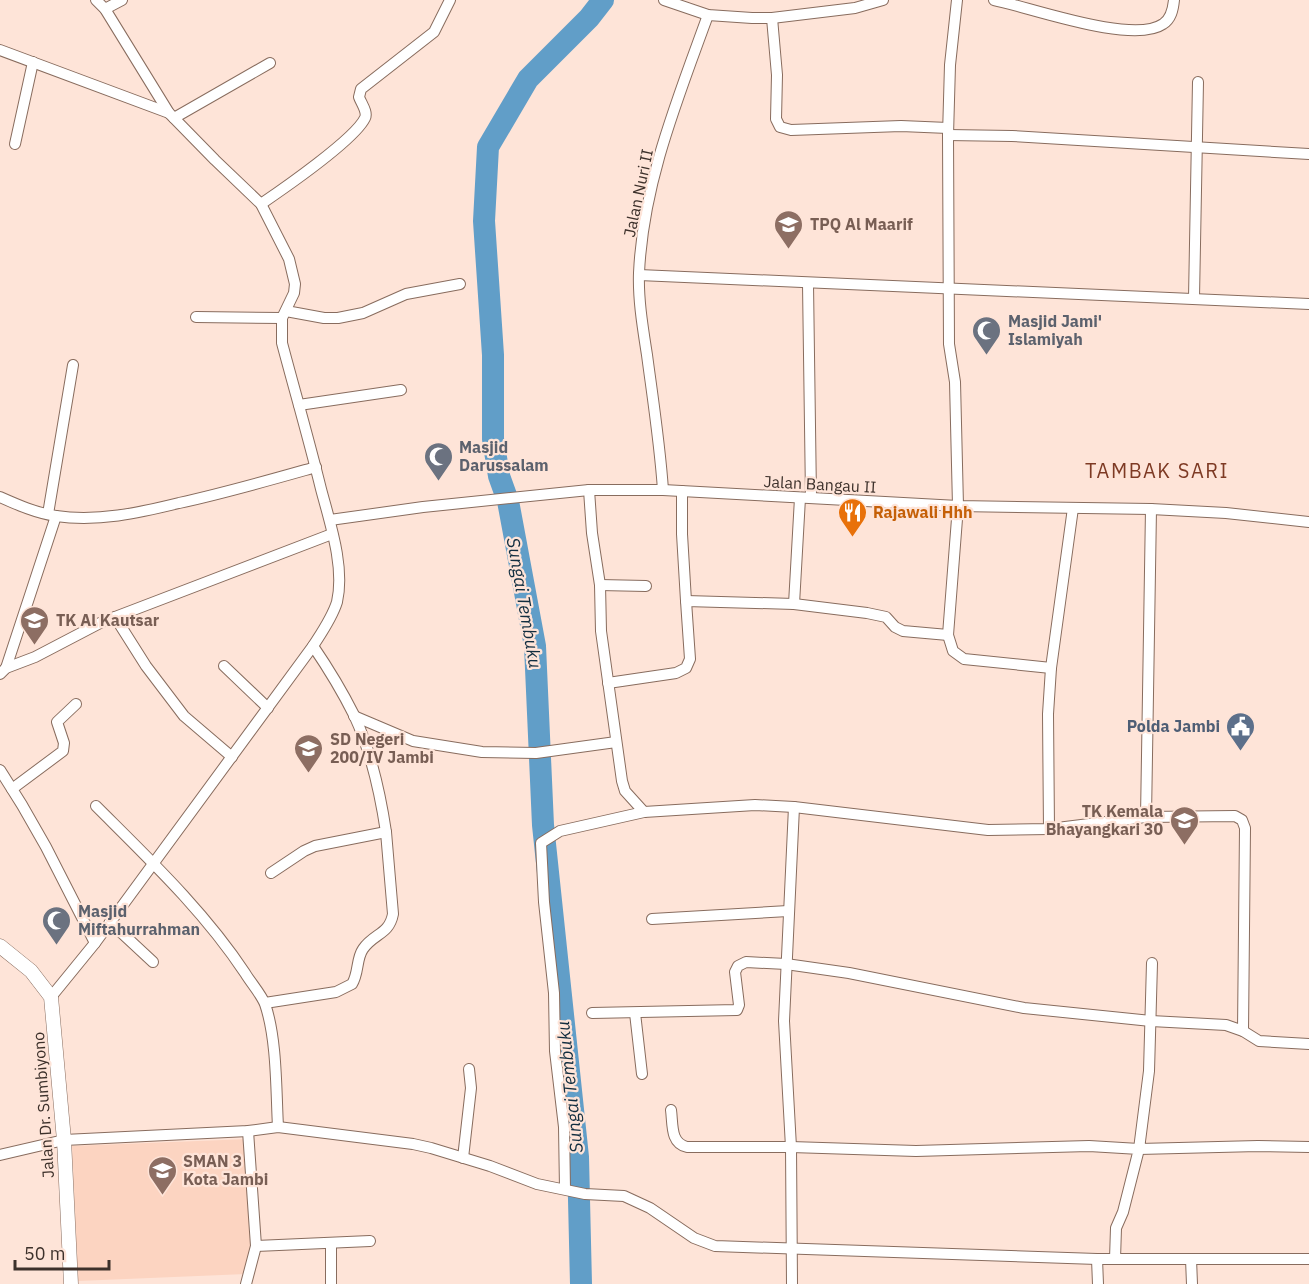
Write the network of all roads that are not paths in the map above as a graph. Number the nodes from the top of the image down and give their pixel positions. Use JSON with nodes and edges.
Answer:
{"nodes":[{"id":1,"x":96,"y":0,"type":"edge"},
{"id":2,"x":122,"y":0,"type":"edge"},
{"id":3,"x":450,"y":0,"type":"edge"},
{"id":4,"x":664,"y":0,"type":"edge"},
{"id":5,"x":883,"y":0,"type":"edge"},
{"id":6,"x":957,"y":0,"type":"edge"},
{"id":7,"x":994,"y":0,"type":"edge"},
{"id":8,"x":1174,"y":0,"type":"edge"},
{"id":9,"x":105,"y":9,"type":"junction"},
{"id":10,"x":708,"y":15,"type":"junction"},
{"id":11,"x":772,"y":18,"type":"junction"},
{"id":12,"x":0,"y":50,"type":"edge"},
{"id":13,"x":33,"y":62,"type":"junction"},
{"id":14,"x":270,"y":63,"type":"dead end"},
{"id":15,"x":1198,"y":82,"type":"dead end"},
{"id":16,"x":172,"y":115,"type":"junction"},
{"id":17,"x":948,"y":131,"type":"junction"},
{"id":18,"x":15,"y":144,"type":"dead end"},
{"id":19,"x":1198,"y":149,"type":"junction"},
{"id":20,"x":1309,"y":154,"type":"edge"},
{"id":21,"x":261,"y":204,"type":"junction"},
{"id":22,"x":639,"y":275,"type":"junction"},
{"id":23,"x":460,"y":284,"type":"dead end"},
{"id":24,"x":808,"y":284,"type":"junction"},
{"id":25,"x":949,"y":288,"type":"junction"},
{"id":26,"x":1194,"y":298,"type":"junction"},
{"id":27,"x":1309,"y":304,"type":"edge"},
{"id":28,"x":284,"y":314,"type":"junction"},
{"id":29,"x":196,"y":317,"type":"dead end"},
{"id":30,"x":73,"y":365,"type":"dead end"},
{"id":31,"x":401,"y":390,"type":"dead end"},
{"id":32,"x":299,"y":405,"type":"junction"},
{"id":33,"x":316,"y":467,"type":"junction"},
{"id":34,"x":589,"y":490,"type":"junction"},
{"id":35,"x":663,"y":490,"type":"junction"},
{"id":36,"x":682,"y":491,"type":"junction"},
{"id":37,"x":0,"y":497,"type":"edge"},
{"id":38,"x":806,"y":498,"type":"junction"},
{"id":39,"x":958,"y":506,"type":"junction"},
{"id":40,"x":1072,"y":508,"type":"junction"},
{"id":41,"x":1151,"y":509,"type":"junction"},
{"id":42,"x":52,"y":515,"type":"junction"},
{"id":43,"x":330,"y":520,"type":"junction"},
{"id":44,"x":1309,"y":522,"type":"edge"},
{"id":45,"x":332,"y":534,"type":"junction"},
{"id":46,"x":600,"y":585,"type":"junction"},
{"id":47,"x":646,"y":586,"type":"dead end"},
{"id":48,"x":686,"y":601,"type":"junction"},
{"id":49,"x":794,"y":604,"type":"junction"},
{"id":50,"x":114,"y":617,"type":"junction"},
{"id":51,"x":948,"y":635,"type":"junction"},
{"id":52,"x":313,"y":646,"type":"junction"},
{"id":53,"x":224,"y":666,"type":"dead end"},
{"id":54,"x":1051,"y":668,"type":"junction"},
{"id":55,"x":3,"y":671,"type":"edge"},
{"id":56,"x":608,"y":683,"type":"junction"},
{"id":57,"x":76,"y":704,"type":"dead end"},
{"id":58,"x":268,"y":708,"type":"junction"},
{"id":59,"x":354,"y":716,"type":"junction"},
{"id":60,"x":616,"y":742,"type":"junction"},
{"id":61,"x":232,"y":757,"type":"junction"},
{"id":62,"x":0,"y":770,"type":"edge"},
{"id":63,"x":12,"y":789,"type":"junction"},
{"id":64,"x":96,"y":806,"type":"dead end"},
{"id":65,"x":794,"y":807,"type":"junction"},
{"id":66,"x":644,"y":812,"type":"junction"},
{"id":67,"x":1146,"y":817,"type":"junction"},
{"id":68,"x":1049,"y":829,"type":"junction"},
{"id":69,"x":386,"y":832,"type":"junction"},
{"id":70,"x":154,"y":863,"type":"junction"},
{"id":71,"x":271,"y":873,"type":"dead end"},
{"id":72,"x":788,"y":911,"type":"junction"},
{"id":73,"x":652,"y":919,"type":"dead end"},
{"id":74,"x":110,"y":922,"type":"junction"},
{"id":75,"x":94,"y":943,"type":"junction"},
{"id":76,"x":0,"y":946,"type":"edge"},
{"id":77,"x":153,"y":962,"type":"dead end"},
{"id":78,"x":1152,"y":963,"type":"dead end"},
{"id":79,"x":786,"y":964,"type":"junction"},
{"id":80,"x":51,"y":997,"type":"junction"},
{"id":81,"x":265,"y":1003,"type":"junction"},
{"id":82,"x":592,"y":1013,"type":"dead end"},
{"id":83,"x":635,"y":1013,"type":"junction"},
{"id":84,"x":1151,"y":1021,"type":"junction"},
{"id":85,"x":1243,"y":1031,"type":"junction"},
{"id":86,"x":1309,"y":1044,"type":"edge"},
{"id":87,"x":469,"y":1069,"type":"dead end"},
{"id":88,"x":642,"y":1074,"type":"dead end"},
{"id":89,"x":671,"y":1110,"type":"dead end"},
{"id":90,"x":278,"y":1127,"type":"junction"},
{"id":91,"x":248,"y":1131,"type":"junction"},
{"id":92,"x":64,"y":1140,"type":"junction"},
{"id":93,"x":791,"y":1147,"type":"junction"},
{"id":94,"x":1309,"y":1148,"type":"edge"},
{"id":95,"x":1139,"y":1149,"type":"junction"},
{"id":96,"x":0,"y":1155,"type":"edge"},
{"id":97,"x":463,"y":1158,"type":"junction"},
{"id":98,"x":567,"y":1189,"type":"junction"},
{"id":99,"x":370,"y":1241,"type":"dead end"},
{"id":100,"x":331,"y":1243,"type":"junction"},
{"id":101,"x":256,"y":1246,"type":"junction"},
{"id":102,"x":791,"y":1247,"type":"junction"},
{"id":103,"x":1097,"y":1259,"type":"junction"},
{"id":104,"x":1114,"y":1259,"type":"junction"},
{"id":105,"x":1191,"y":1259,"type":"junction"},
{"id":106,"x":1309,"y":1259,"type":"edge"},
{"id":107,"x":71,"y":1284,"type":"edge"},
{"id":108,"x":246,"y":1284,"type":"edge"},
{"id":109,"x":331,"y":1284,"type":"edge"},
{"id":110,"x":792,"y":1284,"type":"edge"},
{"id":111,"x":1098,"y":1284,"type":"edge"},
{"id":112,"x":1192,"y":1284,"type":"edge"}],
"edges":[{"from":1,"to":9,"type":"street"},
{"from":2,"to":9,"type":"street"},
{"from":3,"to":21,"type":"street"},
{"from":4,"to":10,"type":"street"},
{"from":5,"to":11,"type":"street"},
{"from":6,"to":17,"type":"street"},
{"from":7,"to":8,"type":"street"},
{"from":9,"to":16,"type":"street"},
{"from":10,"to":11,"type":"street"},
{"from":10,"to":22,"type":"street","name":"Jalan Nuri II"},
{"from":11,"to":17,"type":"street"},
{"from":12,"to":13,"type":"street"},
{"from":13,"to":16,"type":"street"},
{"from":13,"to":18,"type":"street"},
{"from":14,"to":16,"type":"street"},
{"from":15,"to":19,"type":"street"},
{"from":16,"to":21,"type":"street"},
{"from":17,"to":19,"type":"street"},
{"from":17,"to":25,"type":"street"},
{"from":19,"to":20,"type":"street"},
{"from":19,"to":26,"type":"street"},
{"from":21,"to":28,"type":"street"},
{"from":22,"to":24,"type":"street"},
{"from":22,"to":35,"type":"street","name":"Jalan Nuri II"},
{"from":23,"to":28,"type":"street"},
{"from":24,"to":25,"type":"street"},
{"from":24,"to":38,"type":"street"},
{"from":25,"to":26,"type":"street"},
{"from":25,"to":39,"type":"street"},
{"from":26,"to":27,"type":"street"},
{"from":28,"to":29,"type":"street"},
{"from":28,"to":32,"type":"street"},
{"from":30,"to":42,"type":"street"},
{"from":31,"to":32,"type":"street"},
{"from":32,"to":33,"type":"street"},
{"from":33,"to":42,"type":"street"},
{"from":33,"to":43,"type":"street"},
{"from":34,"to":35,"type":"street","name":"Jalan Bangau II"},
{"from":34,"to":43,"type":"street","name":"Jalan Bangau II"},
{"from":34,"to":46,"type":"street"},
{"from":35,"to":36,"type":"street","name":"Jalan Bangau II"},
{"from":36,"to":38,"type":"street","name":"Jalan Bangau II"},
{"from":36,"to":48,"type":"street"},
{"from":37,"to":42,"type":"street"},
{"from":38,"to":39,"type":"street","name":"Jalan Bangau II"},
{"from":38,"to":49,"type":"street"},
{"from":39,"to":40,"type":"street","name":"Jalan Bangau II"},
{"from":39,"to":51,"type":"street"},
{"from":40,"to":41,"type":"street","name":"Jalan Bangau II"},
{"from":40,"to":54,"type":"street"},
{"from":41,"to":44,"type":"street","name":"Jalan Bangau II"},
{"from":41,"to":67,"type":"street"},
{"from":42,"to":55,"type":"street"},
{"from":43,"to":45,"type":"street"},
{"from":45,"to":50,"type":"street"},
{"from":45,"to":52,"type":"street"},
{"from":46,"to":47,"type":"street"},
{"from":46,"to":56,"type":"street"},
{"from":48,"to":49,"type":"street"},
{"from":48,"to":56,"type":"street"},
{"from":49,"to":51,"type":"street"},
{"from":50,"to":55,"type":"street"},
{"from":50,"to":61,"type":"street"},
{"from":51,"to":54,"type":"street"},
{"from":52,"to":58,"type":"street"},
{"from":52,"to":59,"type":"street"},
{"from":53,"to":58,"type":"street"},
{"from":54,"to":68,"type":"street"},
{"from":56,"to":60,"type":"street"},
{"from":57,"to":63,"type":"street"},
{"from":58,"to":61,"type":"street"},
{"from":59,"to":60,"type":"street"},
{"from":59,"to":69,"type":"street"},
{"from":60,"to":66,"type":"street"},
{"from":61,"to":70,"type":"street"},
{"from":62,"to":63,"type":"street"},
{"from":63,"to":75,"type":"street"},
{"from":64,"to":70,"type":"street"},
{"from":65,"to":66,"type":"street"},
{"from":65,"to":68,"type":"street"},
{"from":65,"to":72,"type":"street"},
{"from":66,"to":98,"type":"street"},
{"from":67,"to":68,"type":"street"},
{"from":67,"to":85,"type":"street"},
{"from":69,"to":71,"type":"street"},
{"from":69,"to":81,"type":"street"},
{"from":70,"to":74,"type":"street"},
{"from":70,"to":81,"type":"street"},
{"from":72,"to":73,"type":"street"},
{"from":72,"to":79,"type":"street"},
{"from":74,"to":75,"type":"street"},
{"from":74,"to":77,"type":"street"},
{"from":75,"to":80,"type":"street"},
{"from":76,"to":80,"type":"street"},
{"from":78,"to":84,"type":"street"},
{"from":79,"to":83,"type":"street"},
{"from":79,"to":84,"type":"street"},
{"from":79,"to":93,"type":"street"},
{"from":80,"to":92,"type":"street","name":"Jalan Dr. Sumbiyono"},
{"from":81,"to":90,"type":"street"},
{"from":82,"to":83,"type":"street"},
{"from":83,"to":88,"type":"street"},
{"from":84,"to":85,"type":"street"},
{"from":84,"to":95,"type":"street"},
{"from":85,"to":86,"type":"street"},
{"from":87,"to":97,"type":"street"},
{"from":89,"to":93,"type":"street"},
{"from":90,"to":91,"type":"street"},
{"from":90,"to":97,"type":"street"},
{"from":91,"to":92,"type":"street"},
{"from":91,"to":101,"type":"street"},
{"from":92,"to":96,"type":"street"},
{"from":92,"to":107,"type":"street","name":"Jalan Dr. Sumbiyono"},
{"from":93,"to":95,"type":"street"},
{"from":93,"to":102,"type":"street"},
{"from":94,"to":95,"type":"street"},
{"from":95,"to":104,"type":"street"},
{"from":97,"to":98,"type":"street"},
{"from":98,"to":102,"type":"street"},
{"from":99,"to":100,"type":"street"},
{"from":100,"to":101,"type":"street"},
{"from":100,"to":109,"type":"street"},
{"from":101,"to":108,"type":"street"},
{"from":102,"to":103,"type":"street"},
{"from":102,"to":110,"type":"street"},
{"from":103,"to":104,"type":"street"},
{"from":103,"to":111,"type":"street"},
{"from":104,"to":105,"type":"street"},
{"from":105,"to":106,"type":"street"},
{"from":105,"to":112,"type":"street"}]}
